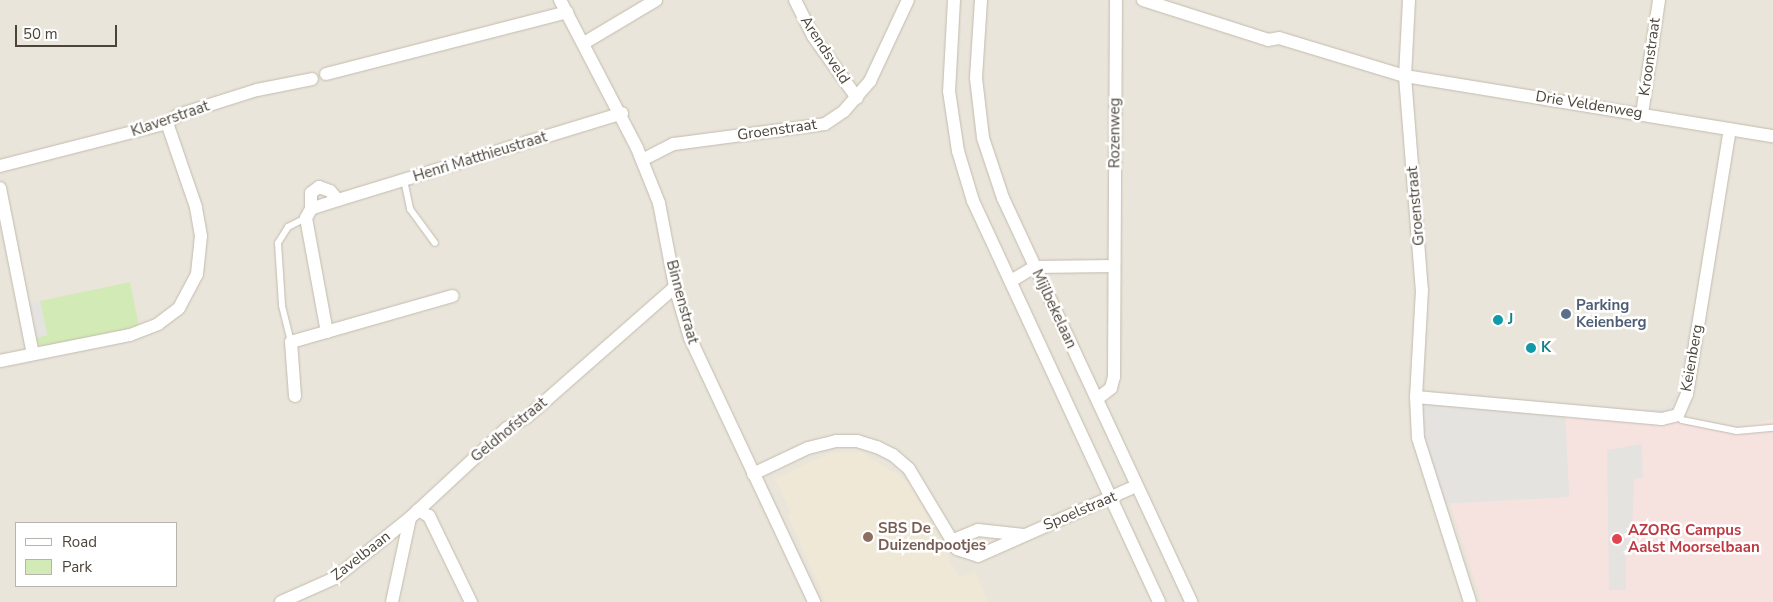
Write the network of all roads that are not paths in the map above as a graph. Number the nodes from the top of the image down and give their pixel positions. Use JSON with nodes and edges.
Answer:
{"nodes":[{"id":1,"x":560,"y":0,"type":"edge"},
{"id":2,"x":656,"y":0,"type":"edge"},
{"id":3,"x":795,"y":0,"type":"edge"},
{"id":4,"x":908,"y":0,"type":"edge"},
{"id":5,"x":954,"y":0,"type":"edge"},
{"id":6,"x":981,"y":0,"type":"edge"},
{"id":7,"x":1116,"y":0,"type":"edge"},
{"id":8,"x":1143,"y":0,"type":"edge"},
{"id":9,"x":1409,"y":0,"type":"edge"},
{"id":10,"x":1659,"y":0,"type":"edge"},
{"id":11,"x":567,"y":12,"type":"junction"},
{"id":12,"x":584,"y":43,"type":"junction"},
{"id":13,"x":326,"y":74,"type":"dead end"},
{"id":14,"x":1405,"y":76,"type":"junction"},
{"id":15,"x":312,"y":79,"type":"dead end"},
{"id":16,"x":857,"y":98,"type":"junction"},
{"id":17,"x":622,"y":113,"type":"junction"},
{"id":18,"x":1642,"y":114,"type":"junction"},
{"id":19,"x":167,"y":122,"type":"junction"},
{"id":20,"x":1730,"y":129,"type":"junction"},
{"id":21,"x":1773,"y":136,"type":"edge"},
{"id":22,"x":642,"y":160,"type":"junction"},
{"id":23,"x":0,"y":166,"type":"edge"},
{"id":24,"x":404,"y":180,"type":"junction"},
{"id":25,"x":0,"y":188,"type":"edge"},
{"id":26,"x":338,"y":200,"type":"junction"},
{"id":27,"x":309,"y":214,"type":"junction"},
{"id":28,"x":435,"y":243,"type":"dead end"},
{"id":29,"x":1114,"y":266,"type":"junction"},
{"id":30,"x":1034,"y":267,"type":"junction"},
{"id":31,"x":1011,"y":281,"type":"junction"},
{"id":32,"x":675,"y":287,"type":"junction"},
{"id":33,"x":453,"y":296,"type":"dead end"},
{"id":34,"x":327,"y":332,"type":"junction"},
{"id":35,"x":291,"y":342,"type":"junction"},
{"id":36,"x":33,"y":354,"type":"junction"},
{"id":37,"x":0,"y":361,"type":"edge"},
{"id":38,"x":295,"y":396,"type":"dead end"},
{"id":39,"x":1416,"y":397,"type":"junction"},
{"id":40,"x":1097,"y":399,"type":"junction"},
{"id":41,"x":1678,"y":415,"type":"junction"},
{"id":42,"x":1773,"y":428,"type":"edge"},
{"id":43,"x":753,"y":474,"type":"junction"},
{"id":44,"x":1136,"y":486,"type":"junction"},
{"id":45,"x":1111,"y":499,"type":"junction"},
{"id":46,"x":414,"y":514,"type":"junction"},
{"id":47,"x":1024,"y":535,"type":"junction"},
{"id":48,"x":951,"y":541,"type":"junction"},
{"id":49,"x":281,"y":602,"type":"edge"},
{"id":50,"x":392,"y":602,"type":"edge"},
{"id":51,"x":471,"y":602,"type":"edge"},
{"id":52,"x":814,"y":602,"type":"edge"},
{"id":53,"x":1158,"y":602,"type":"edge"},
{"id":54,"x":1191,"y":602,"type":"edge"},
{"id":55,"x":1470,"y":602,"type":"edge"}],
"edges":[{"from":1,"to":11,"type":"street","name":"Binnenstraat"},
{"from":2,"to":12,"type":"street"},
{"from":3,"to":16,"type":"street","name":"Arendsveld"},
{"from":4,"to":16,"type":"street","name":"Groenstraat"},
{"from":5,"to":31,"type":"street","name":"Mijlbekelaan"},
{"from":6,"to":30,"type":"street","name":"Mijlbekelaan"},
{"from":7,"to":29,"type":"street","name":"Rozenweg"},
{"from":8,"to":14,"type":"street"},
{"from":9,"to":14,"type":"street","name":"Groenstraat"},
{"from":10,"to":18,"type":"street","name":"Kroonstraat"},
{"from":11,"to":12,"type":"street","name":"Binnenstraat"},
{"from":11,"to":13,"type":"street"},
{"from":12,"to":17,"type":"street","name":"Binnenstraat"},
{"from":14,"to":18,"type":"street","name":"Drie Veldenweg"},
{"from":14,"to":39,"type":"street","name":"Groenstraat"},
{"from":15,"to":19,"type":"street","name":"Klaverstraat"},
{"from":16,"to":22,"type":"street","name":"Groenstraat"},
{"from":17,"to":22,"type":"street","name":"Binnenstraat"},
{"from":17,"to":24,"type":"street","name":"Henri Matthieustraat"},
{"from":18,"to":20,"type":"street","name":"Drie Veldenweg"},
{"from":19,"to":23,"type":"street","name":"Klaverstraat"},
{"from":19,"to":36,"type":"street"},
{"from":20,"to":21,"type":"street","name":"Drie Veldenweg"},
{"from":20,"to":41,"type":"street","name":"Keienberg"},
{"from":22,"to":32,"type":"street","name":"Binnenstraat"},
{"from":24,"to":26,"type":"street","name":"Henri Matthieustraat"},
{"from":24,"to":28,"type":"lane"},
{"from":25,"to":36,"type":"street"},
{"from":26,"to":27,"type":"street","name":"Henri Matthieustraat"},
{"from":26,"to":27,"type":"street"},
{"from":27,"to":34,"type":"street"},
{"from":27,"to":35,"type":"lane"},
{"from":29,"to":30,"type":"street"},
{"from":29,"to":40,"type":"street","name":"Rozenweg"},
{"from":30,"to":31,"type":"street"},
{"from":30,"to":40,"type":"street","name":"Mijlbekelaan"},
{"from":31,"to":45,"type":"street","name":"Mijlbekelaan"},
{"from":32,"to":43,"type":"street","name":"Binnenstraat"},
{"from":32,"to":46,"type":"street","name":"Geldhofstraat"},
{"from":33,"to":34,"type":"street"},
{"from":34,"to":35,"type":"street"},
{"from":35,"to":38,"type":"street"},
{"from":36,"to":37,"type":"street"},
{"from":39,"to":41,"type":"street"},
{"from":39,"to":55,"type":"street","name":"Groenstraat"},
{"from":40,"to":44,"type":"street","name":"Mijlbekelaan"},
{"from":41,"to":42,"type":"lane"},
{"from":43,"to":48,"type":"street","name":"Spoelstraat"},
{"from":43,"to":52,"type":"street","name":"Binnenstraat"},
{"from":44,"to":45,"type":"street","name":"Spoelstraat"},
{"from":44,"to":54,"type":"street","name":"Mijlbekelaan"},
{"from":45,"to":47,"type":"street","name":"Spoelstraat"},
{"from":45,"to":53,"type":"street","name":"Mijlbekelaan"},
{"from":46,"to":49,"type":"street","name":"Zavelbaan"},
{"from":46,"to":50,"type":"street"},
{"from":46,"to":51,"type":"street"},
{"from":47,"to":48,"type":"street","name":"Spoelstraat"},
{"from":47,"to":48,"type":"street","name":"Spoelstraat"}]}
